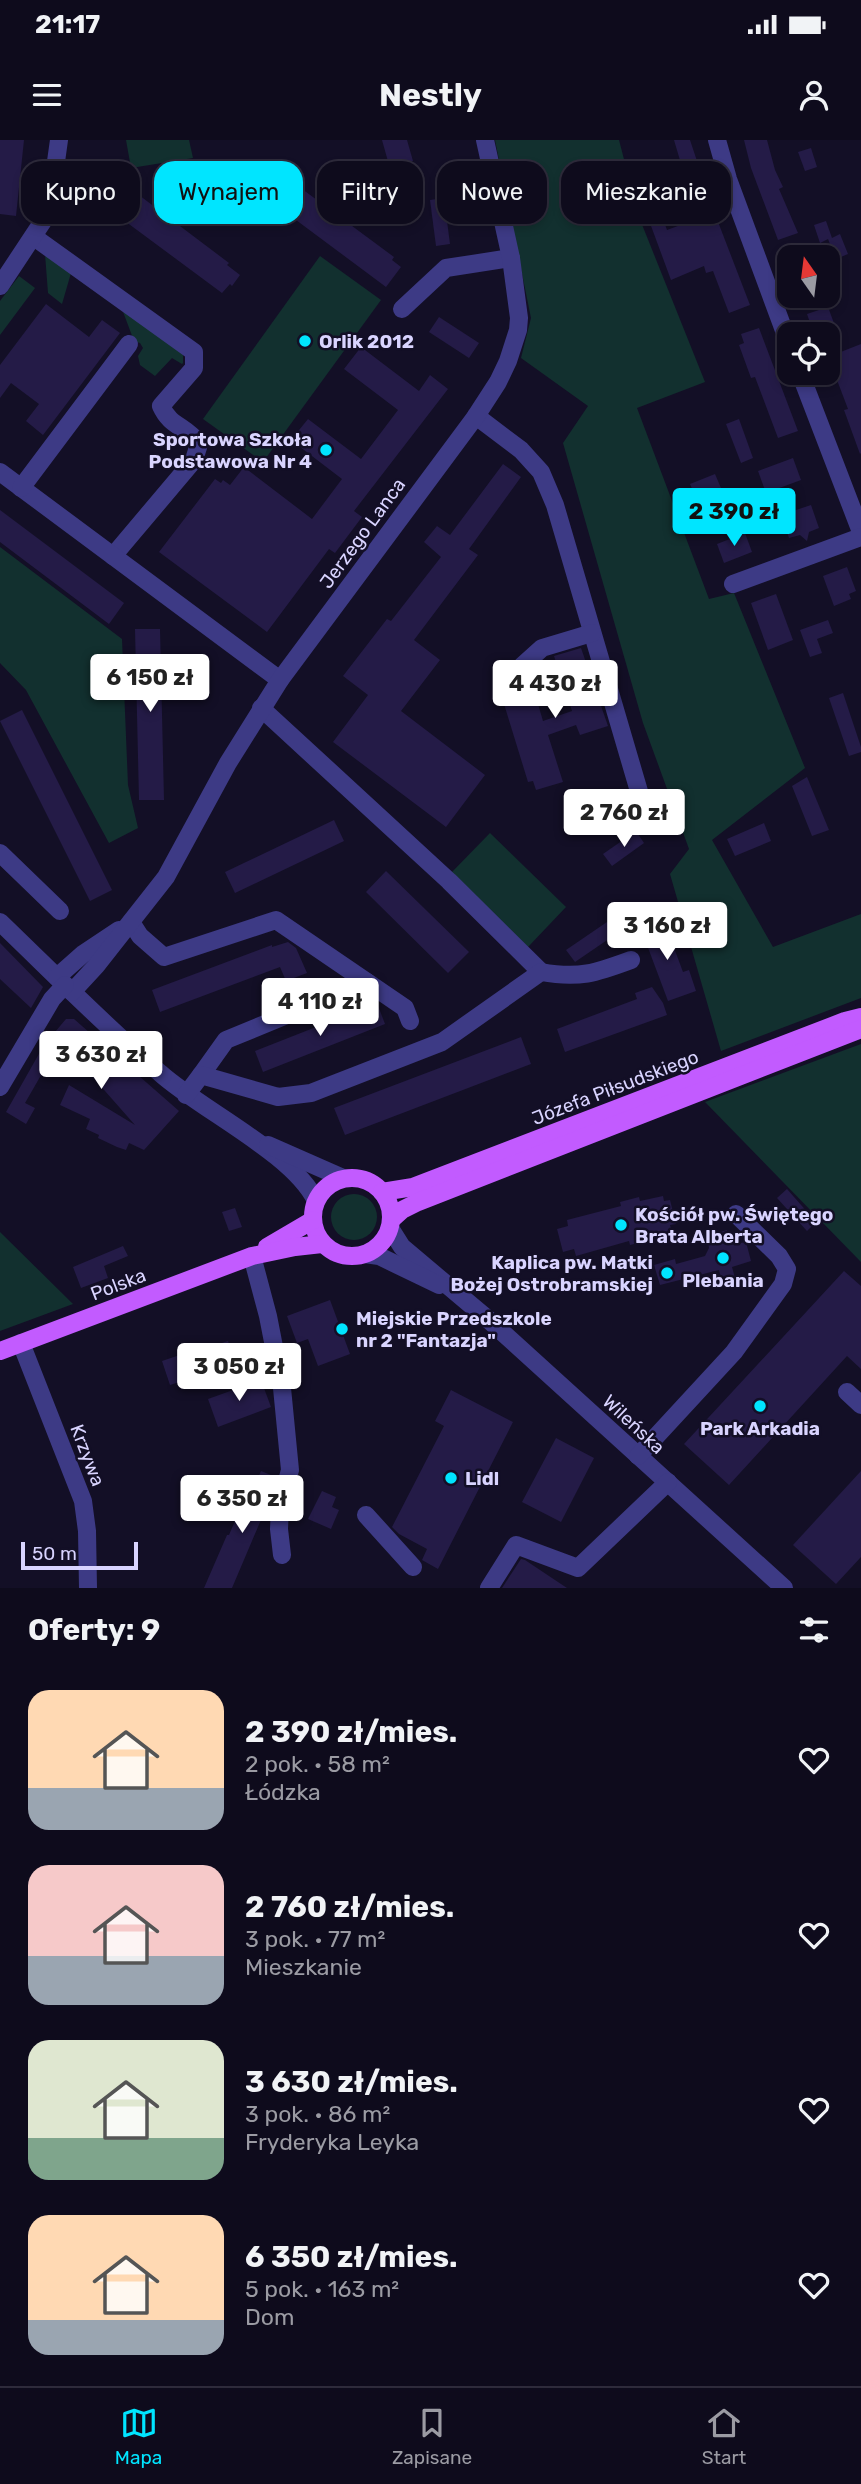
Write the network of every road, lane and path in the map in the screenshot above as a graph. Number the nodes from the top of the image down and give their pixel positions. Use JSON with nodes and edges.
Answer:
{"nodes":[{"id":1,"x":59,"y":140,"type":"edge"},
{"id":2,"x":485,"y":140,"type":"edge"},
{"id":3,"x":717,"y":140,"type":"edge"},
{"id":4,"x":34,"y":237,"type":"junction"},
{"id":5,"x":512,"y":258,"type":"junction"},
{"id":6,"x":0,"y":286,"type":"edge"},
{"id":7,"x":401,"y":309,"type":"dead end"},
{"id":8,"x":781,"y":322,"type":"edge"},
{"id":9,"x":130,"y":344,"type":"dead end"},
{"id":10,"x":805,"y":385,"type":"edge"},
{"id":11,"x":476,"y":416,"type":"junction"},
{"id":12,"x":0,"y":472,"type":"edge"},
{"id":13,"x":21,"y":488,"type":"junction"},
{"id":14,"x":861,"y":535,"type":"edge"},
{"id":15,"x":113,"y":556,"type":"junction"},
{"id":16,"x":733,"y":584,"type":"dead end"},
{"id":17,"x":592,"y":633,"type":"junction"},
{"id":18,"x":522,"y":666,"type":"dead end"},
{"id":19,"x":279,"y":680,"type":"junction"},
{"id":20,"x":261,"y":708,"type":"junction"},
{"id":21,"x":648,"y":822,"type":"dead end"},
{"id":22,"x":0,"y":853,"type":"edge"},
{"id":23,"x":60,"y":911,"type":"dead end"},
{"id":24,"x":0,"y":922,"type":"edge"},
{"id":25,"x":131,"y":922,"type":"junction"},
{"id":26,"x":631,"y":960,"type":"dead end"},
{"id":27,"x":541,"y":972,"type":"junction"},
{"id":28,"x":367,"y":982,"type":"junction"},
{"id":29,"x":65,"y":985,"type":"junction"},
{"id":30,"x":861,"y":1017,"type":"edge"},
{"id":31,"x":410,"y":1021,"type":"dead end"},
{"id":32,"x":861,"y":1029,"type":"edge"},
{"id":33,"x":201,"y":1075,"type":"junction"},
{"id":34,"x":0,"y":1087,"type":"edge"},
{"id":35,"x":186,"y":1095,"type":"junction"},
{"id":36,"x":255,"y":1141,"type":"junction"},
{"id":37,"x":343,"y":1178,"type":"junction"},
{"id":38,"x":382,"y":1192,"type":"junction"},
{"id":39,"x":316,"y":1201,"type":"junction"},
{"id":40,"x":736,"y":1214,"type":"dead end"},
{"id":41,"x":313,"y":1220,"type":"junction"},
{"id":42,"x":391,"y":1223,"type":"junction"},
{"id":43,"x":323,"y":1244,"type":"junction"},
{"id":44,"x":365,"y":1254,"type":"junction"},
{"id":45,"x":252,"y":1256,"type":"junction"},
{"id":46,"x":455,"y":1291,"type":"junction"},
{"id":47,"x":21,"y":1343,"type":"junction"},
{"id":48,"x":0,"y":1351,"type":"edge"},
{"id":49,"x":847,"y":1392,"type":"dead end"},
{"id":50,"x":861,"y":1405,"type":"edge"},
{"id":51,"x":638,"y":1456,"type":"junction"},
{"id":52,"x":668,"y":1482,"type":"junction"},
{"id":53,"x":366,"y":1516,"type":"dead end"},
{"id":54,"x":282,"y":1555,"type":"dead end"},
{"id":55,"x":413,"y":1567,"type":"dead end"},
{"id":56,"x":88,"y":1588,"type":"edge"},
{"id":57,"x":489,"y":1588,"type":"edge"},
{"id":58,"x":784,"y":1588,"type":"edge"}],
"edges":[{"from":1,"to":4,"type":"street"},
{"from":2,"to":5,"type":"street","name":"Jerzego Lanca"},
{"from":3,"to":8,"type":"street"},
{"from":4,"to":6,"type":"street"},
{"from":4,"to":15,"type":"street"},
{"from":5,"to":7,"type":"street"},
{"from":5,"to":11,"type":"street","name":"Jerzego Lanca"},
{"from":9,"to":13,"type":"street"},
{"from":10,"to":14,"type":"street"},
{"from":11,"to":17,"type":"street"},
{"from":11,"to":19,"type":"street","name":"Jerzego Lanca"},
{"from":12,"to":13,"type":"street"},
{"from":13,"to":15,"type":"street"},
{"from":14,"to":16,"type":"street"},
{"from":15,"to":19,"type":"street"},
{"from":17,"to":18,"type":"street"},
{"from":17,"to":21,"type":"street"},
{"from":19,"to":20,"type":"street","name":"Jerzego Lanca"},
{"from":20,"to":25,"type":"street","name":"Jerzego Lanca"},
{"from":20,"to":27,"type":"street"},
{"from":22,"to":23,"type":"street"},
{"from":24,"to":29,"type":"street"},
{"from":25,"to":28,"type":"street"},
{"from":25,"to":29,"type":"street","name":"Jerzego Lanca"},
{"from":26,"to":27,"type":"street"},
{"from":27,"to":33,"type":"street"},
{"from":28,"to":31,"type":"street"},
{"from":28,"to":33,"type":"street"},
{"from":29,"to":34,"type":"street","name":"Jerzego Lanca"},
{"from":29,"to":35,"type":"street"},
{"from":30,"to":38,"type":"main road","name":"Józefa Piłsudskiego"},
{"from":32,"to":42,"type":"main road","name":"Józefa Piłsudskiego"},
{"from":33,"to":35,"type":"street"},
{"from":35,"to":36,"type":"street"},
{"from":36,"to":37,"type":"street"},
{"from":36,"to":39,"type":"street"},
{"from":37,"to":38,"type":"main road"},
{"from":37,"to":39,"type":"main road"},
{"from":38,"to":42,"type":"main road"},
{"from":39,"to":41,"type":"main road"},
{"from":40,"to":51,"type":"street"},
{"from":41,"to":43,"type":"main road"},
{"from":41,"to":45,"type":"main road","name":"Polska"},
{"from":42,"to":44,"type":"main road"},
{"from":42,"to":46,"type":"street","name":"Wileńska"},
{"from":43,"to":44,"type":"main road"},
{"from":43,"to":45,"type":"main road","name":"Polska"},
{"from":44,"to":46,"type":"street","name":"Wileńska"},
{"from":45,"to":47,"type":"main road","name":"Polska"},
{"from":45,"to":54,"type":"street"},
{"from":46,"to":51,"type":"street","name":"Wileńska"},
{"from":47,"to":48,"type":"main road","name":"Polska"},
{"from":47,"to":56,"type":"street","name":"Krzywa"},
{"from":49,"to":50,"type":"street"},
{"from":51,"to":52,"type":"street","name":"Wileńska"},
{"from":52,"to":57,"type":"street"},
{"from":52,"to":58,"type":"street","name":"Wileńska"},
{"from":53,"to":55,"type":"street"}]}
